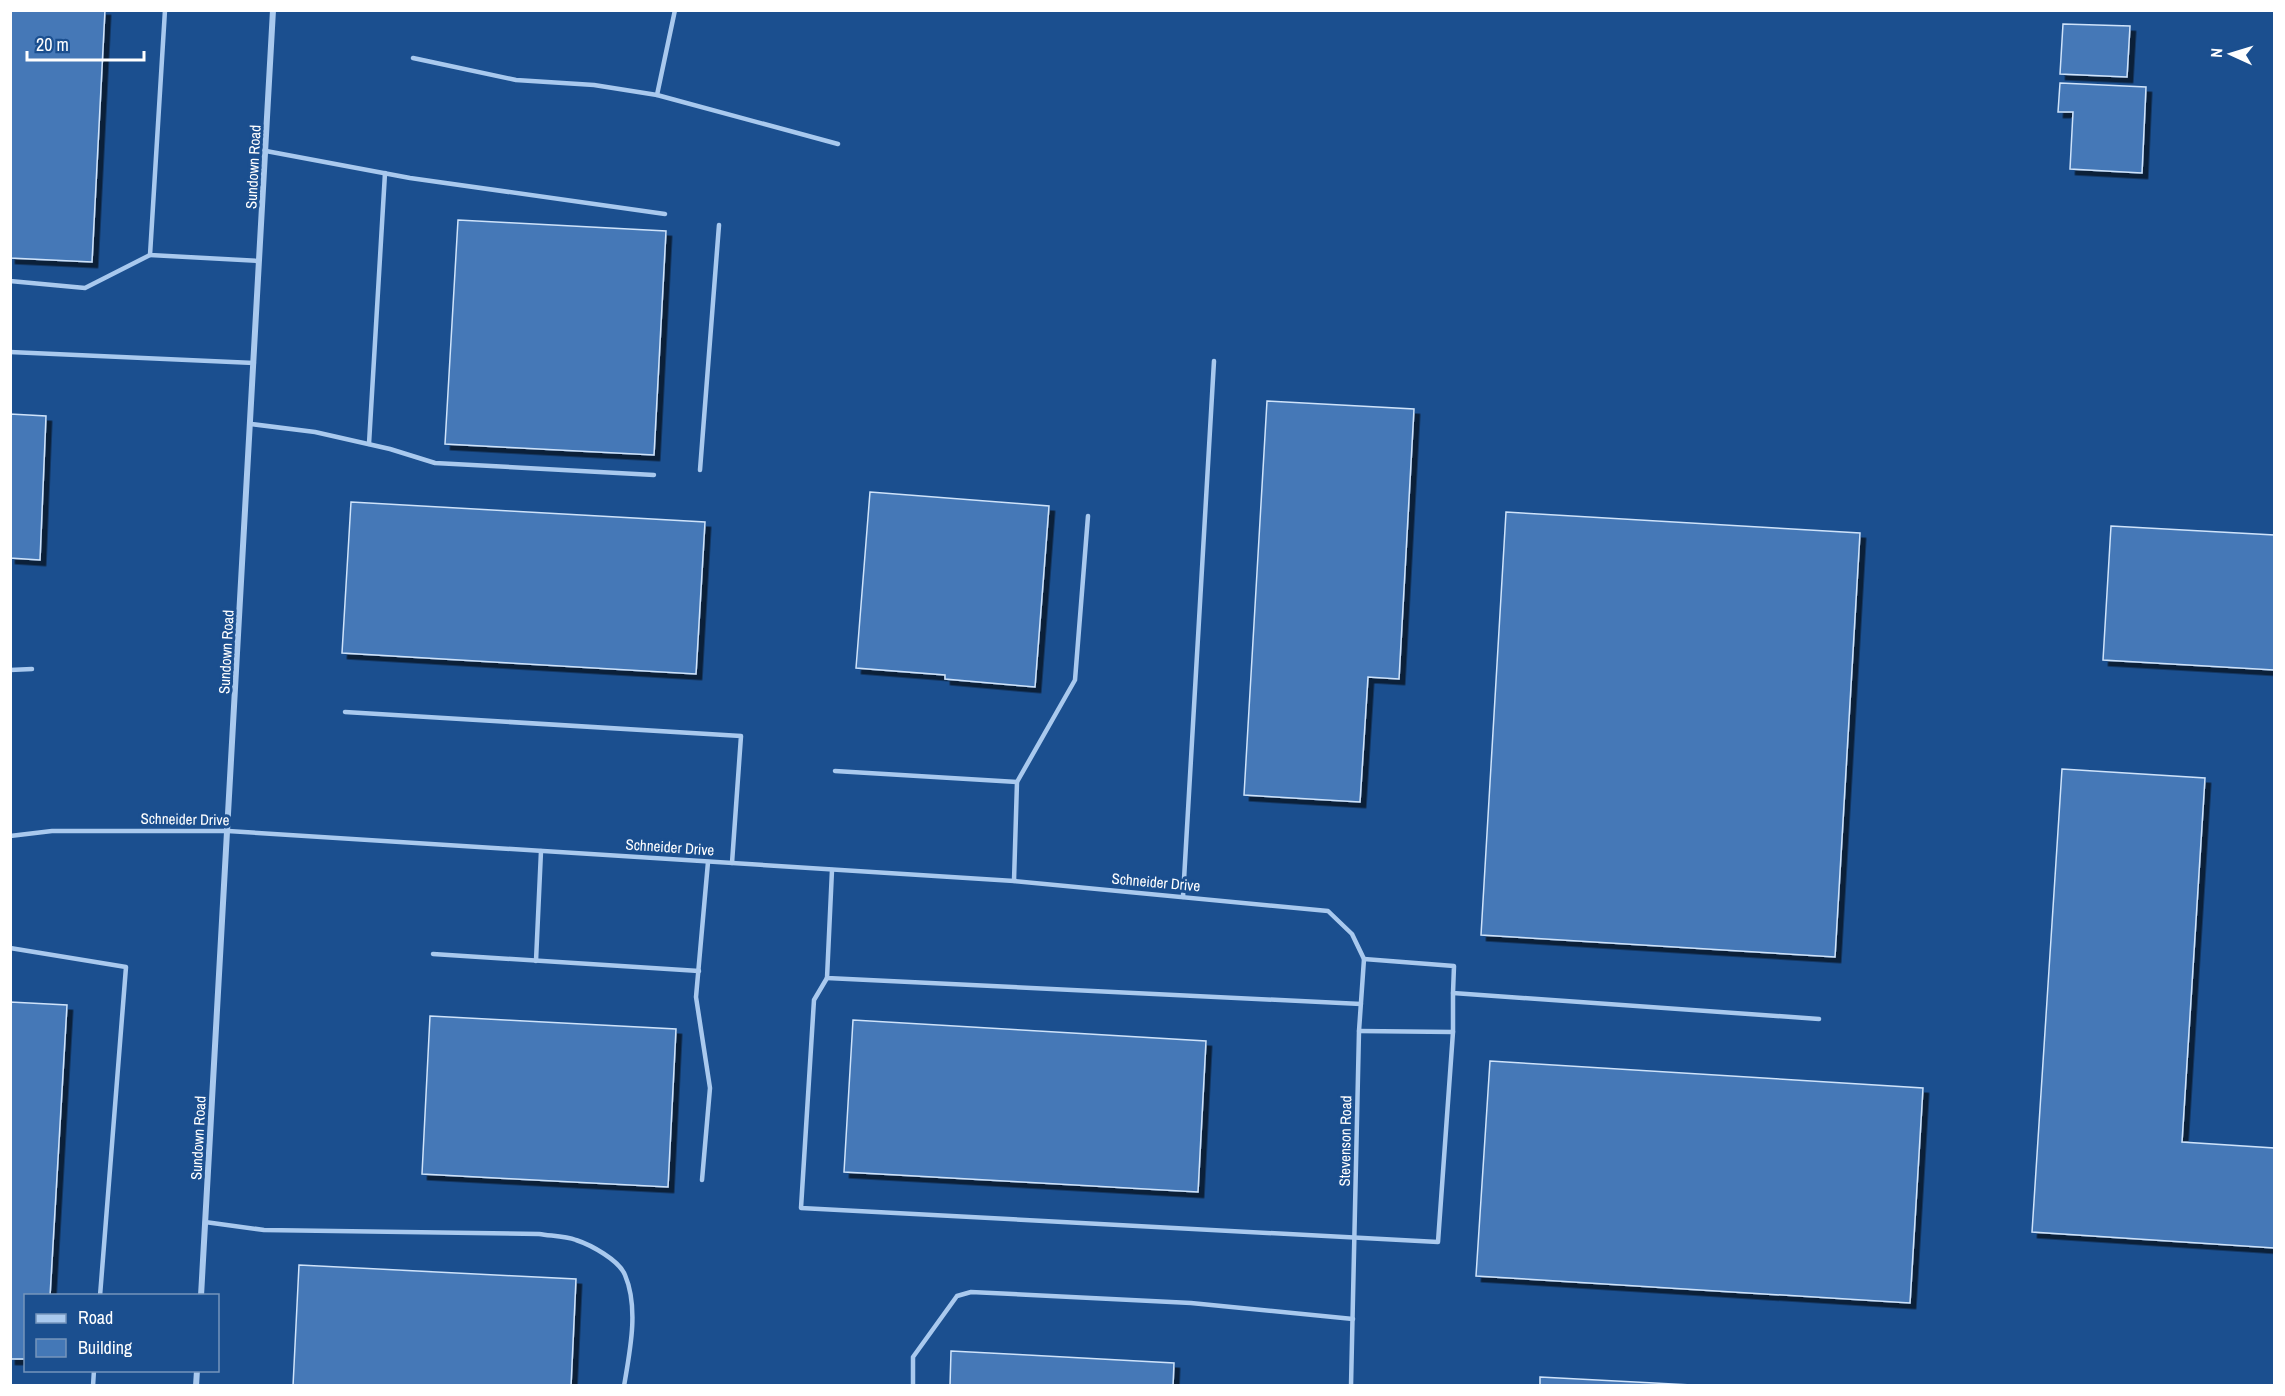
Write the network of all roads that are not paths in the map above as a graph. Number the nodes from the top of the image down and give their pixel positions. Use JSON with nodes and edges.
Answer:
{"nodes":[{"id":1,"x":165,"y":10,"type":"edge"},
{"id":2,"x":273,"y":10,"type":"edge"},
{"id":3,"x":675,"y":10,"type":"edge"},
{"id":4,"x":414,"y":58,"type":"dead end"},
{"id":5,"x":657,"y":95,"type":"junction"},
{"id":6,"x":838,"y":144,"type":"dead end"},
{"id":7,"x":266,"y":151,"type":"junction"},
{"id":8,"x":385,"y":173,"type":"junction"},
{"id":9,"x":665,"y":214,"type":"dead end"},
{"id":10,"x":718,"y":225,"type":"dead end"},
{"id":11,"x":150,"y":255,"type":"junction"},
{"id":12,"x":259,"y":261,"type":"junction"},
{"id":13,"x":10,"y":280,"type":"edge"},
{"id":14,"x":10,"y":352,"type":"edge"},
{"id":15,"x":1214,"y":361,"type":"dead end"},
{"id":16,"x":254,"y":363,"type":"junction"},
{"id":17,"x":250,"y":424,"type":"junction"},
{"id":18,"x":369,"y":444,"type":"junction"},
{"id":19,"x":700,"y":470,"type":"dead end"},
{"id":20,"x":654,"y":475,"type":"dead end"},
{"id":21,"x":1088,"y":516,"type":"dead end"},
{"id":22,"x":32,"y":669,"type":"dead end"},
{"id":23,"x":10,"y":670,"type":"edge"},
{"id":24,"x":345,"y":712,"type":"dead end"},
{"id":25,"x":835,"y":771,"type":"dead end"},
{"id":26,"x":1017,"y":782,"type":"junction"},
{"id":27,"x":228,"y":831,"type":"junction"},
{"id":28,"x":10,"y":836,"type":"edge"},
{"id":29,"x":541,"y":851,"type":"junction"},
{"id":30,"x":708,"y":862,"type":"junction"},
{"id":31,"x":732,"y":863,"type":"junction"},
{"id":32,"x":832,"y":870,"type":"junction"},
{"id":33,"x":1014,"y":881,"type":"junction"},
{"id":34,"x":1183,"y":897,"type":"junction"},
{"id":35,"x":10,"y":948,"type":"edge"},
{"id":36,"x":433,"y":954,"type":"dead end"},
{"id":37,"x":1364,"y":959,"type":"junction"},
{"id":38,"x":536,"y":961,"type":"junction"},
{"id":39,"x":699,"y":971,"type":"junction"},
{"id":40,"x":827,"y":978,"type":"junction"},
{"id":41,"x":1453,"y":993,"type":"junction"},
{"id":42,"x":1361,"y":1004,"type":"junction"},
{"id":43,"x":1819,"y":1019,"type":"dead end"},
{"id":44,"x":1359,"y":1031,"type":"junction"},
{"id":45,"x":1453,"y":1032,"type":"junction"},
{"id":46,"x":702,"y":1180,"type":"dead end"},
{"id":47,"x":205,"y":1222,"type":"junction"},
{"id":48,"x":1354,"y":1237,"type":"junction"},
{"id":49,"x":100,"y":1294,"type":"edge"},
{"id":50,"x":201,"y":1294,"type":"edge"},
{"id":51,"x":1353,"y":1319,"type":"junction"},
{"id":52,"x":624,"y":1386,"type":"edge"},
{"id":53,"x":913,"y":1386,"type":"edge"},
{"id":54,"x":1351,"y":1386,"type":"edge"}],
"edges":[{"from":1,"to":11,"type":"lane"},
{"from":2,"to":7,"type":"street","name":"Sundown Road"},
{"from":3,"to":5,"type":"lane"},
{"from":4,"to":5,"type":"lane"},
{"from":5,"to":6,"type":"lane"},
{"from":7,"to":8,"type":"lane"},
{"from":7,"to":12,"type":"street","name":"Sundown Road"},
{"from":8,"to":9,"type":"lane"},
{"from":8,"to":18,"type":"lane"},
{"from":10,"to":19,"type":"lane"},
{"from":11,"to":12,"type":"lane"},
{"from":11,"to":13,"type":"lane"},
{"from":12,"to":16,"type":"street","name":"Sundown Road"},
{"from":14,"to":16,"type":"lane"},
{"from":15,"to":34,"type":"lane"},
{"from":16,"to":17,"type":"street","name":"Sundown Road"},
{"from":17,"to":18,"type":"lane"},
{"from":17,"to":27,"type":"street","name":"Sundown Road"},
{"from":18,"to":20,"type":"lane"},
{"from":21,"to":26,"type":"lane"},
{"from":22,"to":23,"type":"lane"},
{"from":24,"to":31,"type":"lane"},
{"from":25,"to":26,"type":"lane"},
{"from":26,"to":33,"type":"lane"},
{"from":27,"to":28,"type":"lane","name":"Schneider Drive"},
{"from":27,"to":29,"type":"lane","name":"Schneider Drive"},
{"from":27,"to":47,"type":"street","name":"Sundown Road"},
{"from":29,"to":30,"type":"lane","name":"Schneider Drive"},
{"from":29,"to":38,"type":"lane"},
{"from":30,"to":31,"type":"lane","name":"Schneider Drive"},
{"from":30,"to":39,"type":"lane"},
{"from":31,"to":32,"type":"lane","name":"Schneider Drive"},
{"from":32,"to":33,"type":"lane","name":"Schneider Drive"},
{"from":32,"to":40,"type":"lane"},
{"from":33,"to":34,"type":"lane","name":"Schneider Drive"},
{"from":34,"to":37,"type":"lane","name":"Schneider Drive"},
{"from":35,"to":49,"type":"lane"},
{"from":36,"to":38,"type":"lane"},
{"from":37,"to":41,"type":"lane"},
{"from":37,"to":42,"type":"lane","name":"Stevenson Road"},
{"from":38,"to":39,"type":"lane"},
{"from":39,"to":46,"type":"lane"},
{"from":40,"to":42,"type":"lane"},
{"from":40,"to":48,"type":"lane"},
{"from":41,"to":43,"type":"lane"},
{"from":41,"to":45,"type":"lane"},
{"from":42,"to":44,"type":"lane","name":"Stevenson Road"},
{"from":44,"to":45,"type":"lane"},
{"from":44,"to":48,"type":"lane","name":"Stevenson Road"},
{"from":45,"to":48,"type":"lane"},
{"from":47,"to":50,"type":"street","name":"Sundown Road"},
{"from":47,"to":52,"type":"lane"},
{"from":48,"to":51,"type":"lane","name":"Stevenson Road"},
{"from":51,"to":53,"type":"lane"},
{"from":51,"to":54,"type":"lane","name":"Stevenson Road"}]}
